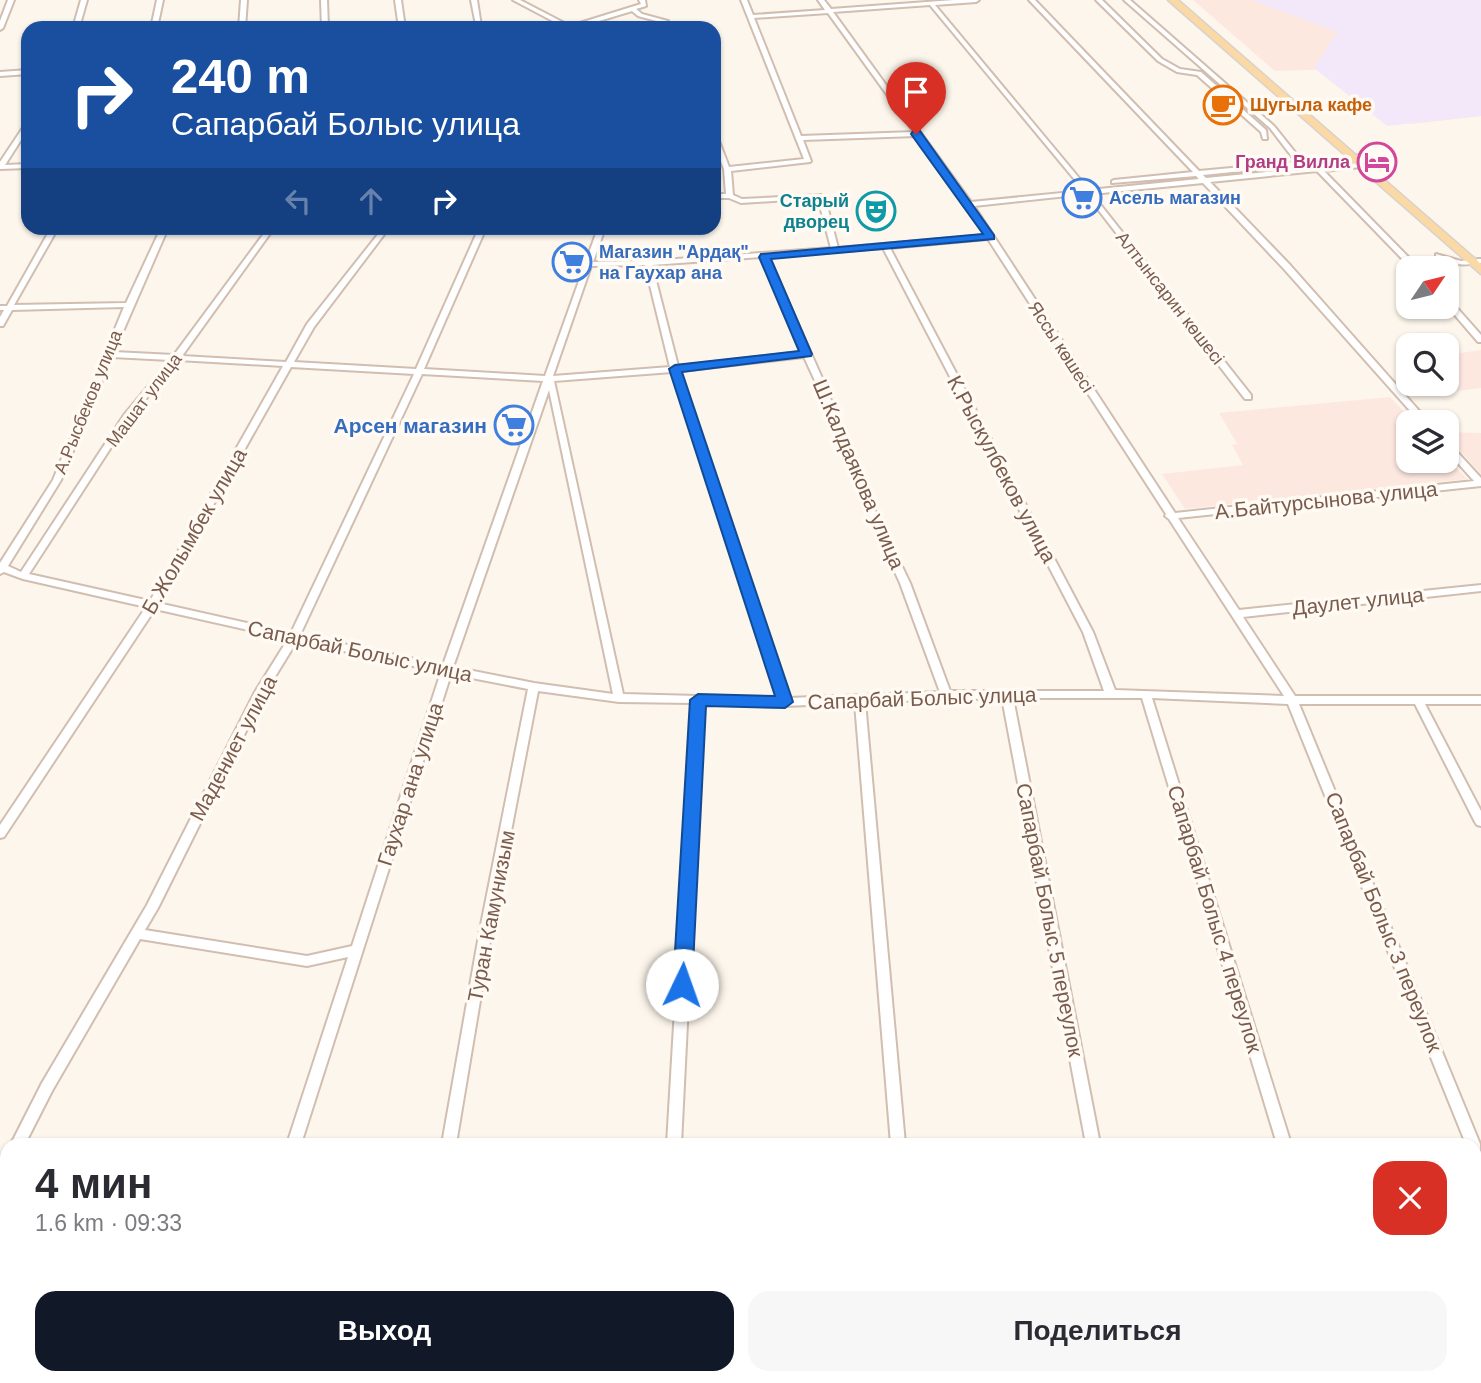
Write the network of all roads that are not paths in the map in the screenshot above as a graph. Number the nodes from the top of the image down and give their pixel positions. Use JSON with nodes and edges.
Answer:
{"nodes":[{"id":1,"x":11,"y":0,"type":"edge"},
{"id":2,"x":84,"y":0,"type":"edge"},
{"id":3,"x":160,"y":0,"type":"edge"},
{"id":4,"x":244,"y":0,"type":"edge"},
{"id":5,"x":324,"y":0,"type":"edge"},
{"id":6,"x":398,"y":0,"type":"edge"},
{"id":7,"x":474,"y":0,"type":"edge"},
{"id":8,"x":516,"y":0,"type":"edge"},
{"id":9,"x":744,"y":0,"type":"edge"},
{"id":10,"x":821,"y":0,"type":"edge"},
{"id":11,"x":976,"y":0,"type":"edge"},
{"id":12,"x":1032,"y":0,"type":"edge"},
{"id":13,"x":1099,"y":0,"type":"edge"},
{"id":14,"x":1127,"y":0,"type":"edge"},
{"id":15,"x":1173,"y":0,"type":"edge"},
{"id":16,"x":1179,"y":0,"type":"edge"},
{"id":17,"x":643,"y":1,"type":"edge"},
{"id":18,"x":932,"y":4,"type":"junction"},
{"id":19,"x":634,"y":10,"type":"junction"},
{"id":20,"x":830,"y":11,"type":"junction"},
{"id":21,"x":639,"y":15,"type":"junction"},
{"id":22,"x":751,"y":17,"type":"junction"},
{"id":23,"x":596,"y":20,"type":"joint"},
{"id":24,"x":78,"y":21,"type":"edge"},
{"id":25,"x":156,"y":21,"type":"edge"},
{"id":26,"x":242,"y":21,"type":"edge"},
{"id":27,"x":325,"y":21,"type":"edge"},
{"id":28,"x":401,"y":21,"type":"edge"},
{"id":29,"x":478,"y":21,"type":"edge"},
{"id":30,"x":556,"y":21,"type":"edge"},
{"id":31,"x":593,"y":21,"type":"edge"},
{"id":32,"x":620,"y":21,"type":"edge"},
{"id":33,"x":662,"y":21,"type":"edge"},
{"id":34,"x":0,"y":28,"type":"edge"},
{"id":35,"x":21,"y":72,"type":"edge"},
{"id":36,"x":0,"y":74,"type":"edge"},
{"id":37,"x":1324,"y":129,"type":"junction"},
{"id":38,"x":916,"y":134,"type":"junction"},
{"id":39,"x":21,"y":135,"type":"edge"},
{"id":40,"x":799,"y":138,"type":"junction"},
{"id":41,"x":1265,"y":138,"type":"dead end"},
{"id":42,"x":721,"y":154,"type":"edge"},
{"id":43,"x":1362,"y":161,"type":"junction"},
{"id":44,"x":1300,"y":163,"type":"junction"},
{"id":45,"x":21,"y":166,"type":"edge"},
{"id":46,"x":0,"y":167,"type":"edge"},
{"id":47,"x":727,"y":169,"type":"junction"},
{"id":48,"x":1319,"y":169,"type":"junction"},
{"id":49,"x":1198,"y":173,"type":"junction"},
{"id":50,"x":1205,"y":180,"type":"junction"},
{"id":51,"x":1084,"y":189,"type":"junction"},
{"id":52,"x":721,"y":196,"type":"edge"},
{"id":53,"x":730,"y":196,"type":"junction"},
{"id":54,"x":966,"y":201,"type":"junction"},
{"id":55,"x":50,"y":235,"type":"edge"},
{"id":56,"x":161,"y":235,"type":"edge"},
{"id":57,"x":266,"y":235,"type":"edge"},
{"id":58,"x":381,"y":235,"type":"edge"},
{"id":59,"x":479,"y":235,"type":"edge"},
{"id":60,"x":598,"y":235,"type":"edge"},
{"id":61,"x":990,"y":237,"type":"junction"},
{"id":62,"x":886,"y":246,"type":"junction"},
{"id":63,"x":835,"y":250,"type":"junction"},
{"id":64,"x":1403,"y":256,"type":"edge"},
{"id":65,"x":765,"y":257,"type":"junction"},
{"id":66,"x":1460,"y":262,"type":"edge"},
{"id":67,"x":648,"y":263,"type":"junction"},
{"id":68,"x":1479,"y":263,"type":"edge"},
{"id":69,"x":588,"y":264,"type":"junction"},
{"id":70,"x":129,"y":305,"type":"junction"},
{"id":71,"x":4,"y":308,"type":"edge"},
{"id":72,"x":1460,"y":317,"type":"edge"},
{"id":73,"x":0,"y":324,"type":"edge"},
{"id":74,"x":1481,"y":340,"type":"edge"},
{"id":75,"x":108,"y":354,"type":"junction"},
{"id":76,"x":806,"y":354,"type":"junction"},
{"id":77,"x":176,"y":359,"type":"junction"},
{"id":78,"x":288,"y":365,"type":"junction"},
{"id":79,"x":675,"y":369,"type":"junction"},
{"id":80,"x":419,"y":371,"type":"junction"},
{"id":81,"x":550,"y":379,"type":"junction"},
{"id":82,"x":1248,"y":397,"type":"dead end"},
{"id":83,"x":1414,"y":410,"type":"edge"},
{"id":84,"x":1459,"y":459,"type":"edge"},
{"id":85,"x":1481,"y":483,"type":"edge"},
{"id":86,"x":1170,"y":516,"type":"junction"},
{"id":87,"x":1,"y":568,"type":"edge"},
{"id":88,"x":23,"y":576,"type":"junction"},
{"id":89,"x":1481,"y":588,"type":"edge"},
{"id":90,"x":152,"y":606,"type":"junction"},
{"id":91,"x":1236,"y":614,"type":"junction"},
{"id":92,"x":294,"y":638,"type":"junction"},
{"id":93,"x":447,"y":669,"type":"junction"},
{"id":94,"x":534,"y":687,"type":"junction"},
{"id":95,"x":1111,"y":694,"type":"junction"},
{"id":96,"x":1146,"y":694,"type":"junction"},
{"id":97,"x":946,"y":695,"type":"junction"},
{"id":98,"x":1007,"y":695,"type":"junction"},
{"id":99,"x":620,"y":698,"type":"junction"},
{"id":100,"x":698,"y":700,"type":"junction"},
{"id":101,"x":860,"y":700,"type":"junction"},
{"id":102,"x":1292,"y":700,"type":"junction"},
{"id":103,"x":1418,"y":700,"type":"junction"},
{"id":104,"x":1481,"y":700,"type":"edge"},
{"id":105,"x":785,"y":702,"type":"junction"},
{"id":106,"x":1481,"y":822,"type":"edge"},
{"id":107,"x":0,"y":834,"type":"edge"},
{"id":108,"x":137,"y":933,"type":"junction"},
{"id":109,"x":356,"y":950,"type":"junction"},
{"id":110,"x":21,"y":1138,"type":"edge"},
{"id":111,"x":296,"y":1138,"type":"edge"},
{"id":112,"x":450,"y":1138,"type":"edge"},
{"id":113,"x":674,"y":1138,"type":"edge"},
{"id":114,"x":897,"y":1138,"type":"edge"},
{"id":115,"x":1092,"y":1138,"type":"edge"},
{"id":116,"x":1282,"y":1138,"type":"edge"},
{"id":117,"x":1471,"y":1138,"type":"edge"}],
"edges":[{"from":1,"to":34,"type":"street"},
{"from":2,"to":24,"type":"street"},
{"from":3,"to":25,"type":"street"},
{"from":4,"to":26,"type":"street"},
{"from":5,"to":27,"type":"street"},
{"from":6,"to":28,"type":"street"},
{"from":7,"to":29,"type":"street"},
{"from":8,"to":30,"type":"street"},
{"from":9,"to":22,"type":"street"},
{"from":10,"to":20,"type":"street","name":"Яссы көшесі"},
{"from":11,"to":18,"type":"street"},
{"from":12,"to":49,"type":"street"},
{"from":13,"to":41,"type":"street"},
{"from":14,"to":44,"type":"street"},
{"from":15,"to":37,"type":"main road"},
{"from":16,"to":37,"type":"main road"},
{"from":17,"to":19,"type":"street"},
{"from":18,"to":20,"type":"street"},
{"from":18,"to":51,"type":"street","name":"Алтынсарин көшесі"},
{"from":19,"to":21,"type":"street"},
{"from":19,"to":23,"type":"street"},
{"from":20,"to":22,"type":"street"},
{"from":20,"to":38,"type":"street","name":"Яссы көшесі"},
{"from":21,"to":32,"type":"street"},
{"from":21,"to":33,"type":"street"},
{"from":22,"to":40,"type":"street"},
{"from":23,"to":31,"type":"street"},
{"from":35,"to":36,"type":"street"},
{"from":37,"to":43,"type":"main road"},
{"from":38,"to":40,"type":"street"},
{"from":38,"to":54,"type":"street","name":"Яссы көшесі"},
{"from":39,"to":46,"type":"street"},
{"from":40,"to":47,"type":"street"},
{"from":42,"to":47,"type":"street"},
{"from":43,"to":44,"type":"street"},
{"from":43,"to":48,"type":"street"},
{"from":43,"to":68,"type":"main road"},
{"from":44,"to":49,"type":"street"},
{"from":45,"to":46,"type":"street"},
{"from":47,"to":53,"type":"street"},
{"from":48,"to":50,"type":"street"},
{"from":48,"to":64,"type":"street"},
{"from":49,"to":50,"type":"street"},
{"from":49,"to":51,"type":"street"},
{"from":50,"to":51,"type":"street"},
{"from":50,"to":83,"type":"street"},
{"from":51,"to":54,"type":"street"},
{"from":51,"to":82,"type":"street","name":"Алтынсарин көшесі"},
{"from":52,"to":53,"type":"street"},
{"from":53,"to":63,"type":"street"},
{"from":54,"to":61,"type":"street","name":"Яссы көшесі"},
{"from":55,"to":71,"type":"street"},
{"from":56,"to":70,"type":"street","name":"А.Рысбеков улица"},
{"from":57,"to":77,"type":"street","name":"Машат улица"},
{"from":58,"to":78,"type":"street","name":"Б.Жолымбек улица"},
{"from":59,"to":80,"type":"street","name":"Мадениет улица"},
{"from":60,"to":69,"type":"street","name":"Гаухар ана улица"},
{"from":61,"to":62,"type":"street"},
{"from":61,"to":86,"type":"street","name":"Яссы көшесі"},
{"from":62,"to":63,"type":"street"},
{"from":62,"to":95,"type":"street","name":"К.Рыскулбеков улица"},
{"from":63,"to":65,"type":"street"},
{"from":65,"to":67,"type":"street"},
{"from":65,"to":76,"type":"street","name":"Ш.Калдаякова улица"},
{"from":66,"to":68,"type":"street"},
{"from":67,"to":69,"type":"street"},
{"from":67,"to":79,"type":"street"},
{"from":69,"to":81,"type":"street","name":"Гаухар ана улица"},
{"from":70,"to":71,"type":"street"},
{"from":70,"to":75,"type":"street","name":"А.Рысбеков улица"},
{"from":71,"to":73,"type":"street"},
{"from":72,"to":74,"type":"street"},
{"from":75,"to":77,"type":"street"},
{"from":75,"to":87,"type":"street","name":"А.Рысбеков улица"},
{"from":76,"to":79,"type":"street"},
{"from":76,"to":97,"type":"street","name":"Ш.Калдаякова улица"},
{"from":77,"to":78,"type":"street"},
{"from":77,"to":88,"type":"street","name":"Машат улица"},
{"from":78,"to":80,"type":"street"},
{"from":78,"to":90,"type":"street","name":"Б.Жолымбек улица"},
{"from":79,"to":81,"type":"street"},
{"from":79,"to":105,"type":"street"},
{"from":80,"to":81,"type":"street"},
{"from":80,"to":92,"type":"street","name":"Мадениет улица"},
{"from":81,"to":93,"type":"street","name":"Гаухар ана улица"},
{"from":81,"to":99,"type":"street"},
{"from":84,"to":85,"type":"street"},
{"from":85,"to":86,"type":"street","name":"А.Байтурсынова улица"},
{"from":86,"to":91,"type":"street","name":"Яссы көшесі"},
{"from":87,"to":88,"type":"street","name":"Сапарбай Болыс улица"},
{"from":88,"to":90,"type":"street","name":"Сапарбай Болыс улица"},
{"from":89,"to":91,"type":"street","name":"Даулет улица"},
{"from":90,"to":92,"type":"street","name":"Сапарбай Болыс улица"},
{"from":90,"to":107,"type":"street","name":"Б.Жолымбек улица"},
{"from":91,"to":102,"type":"street","name":"Яссы көшесі"},
{"from":92,"to":93,"type":"street","name":"Сапарбай Болыс улица"},
{"from":92,"to":108,"type":"street","name":"Мадениет улица"},
{"from":93,"to":94,"type":"street","name":"Сапарбай Болыс улица"},
{"from":93,"to":109,"type":"street","name":"Гаухар ана улица"},
{"from":94,"to":99,"type":"street","name":"Сапарбай Болыс улица"},
{"from":94,"to":112,"type":"street","name":"Туран Камунизым"},
{"from":95,"to":96,"type":"street","name":"Сапарбай Болыс улица"},
{"from":95,"to":98,"type":"street","name":"Сапарбай Болыс улица"},
{"from":96,"to":102,"type":"street","name":"Сапарбай Болыс улица"},
{"from":96,"to":116,"type":"street","name":"Сапарбай Болыс 4 переулок"},
{"from":97,"to":98,"type":"street","name":"Сапарбай Болыс улица"},
{"from":97,"to":101,"type":"street","name":"Сапарбай Болыс улица"},
{"from":98,"to":115,"type":"street","name":"Сапарбай Болыс 5 переулок"},
{"from":99,"to":100,"type":"street","name":"Сапарбай Болыс улица"},
{"from":100,"to":105,"type":"street","name":"Сапарбай Болыс улица"},
{"from":100,"to":113,"type":"street"},
{"from":101,"to":105,"type":"street","name":"Сапарбай Болыс улица"},
{"from":101,"to":114,"type":"street"},
{"from":102,"to":103,"type":"street","name":"Сапарбай Болыс улица"},
{"from":102,"to":117,"type":"street","name":"Сапарбай Болыс 3 переулок"},
{"from":103,"to":104,"type":"street","name":"Сапарбай Болыс улица"},
{"from":103,"to":106,"type":"street"},
{"from":108,"to":109,"type":"street"},
{"from":108,"to":110,"type":"street","name":"Мадениет улица"},
{"from":109,"to":111,"type":"street","name":"Гаухар ана улица"}]}
